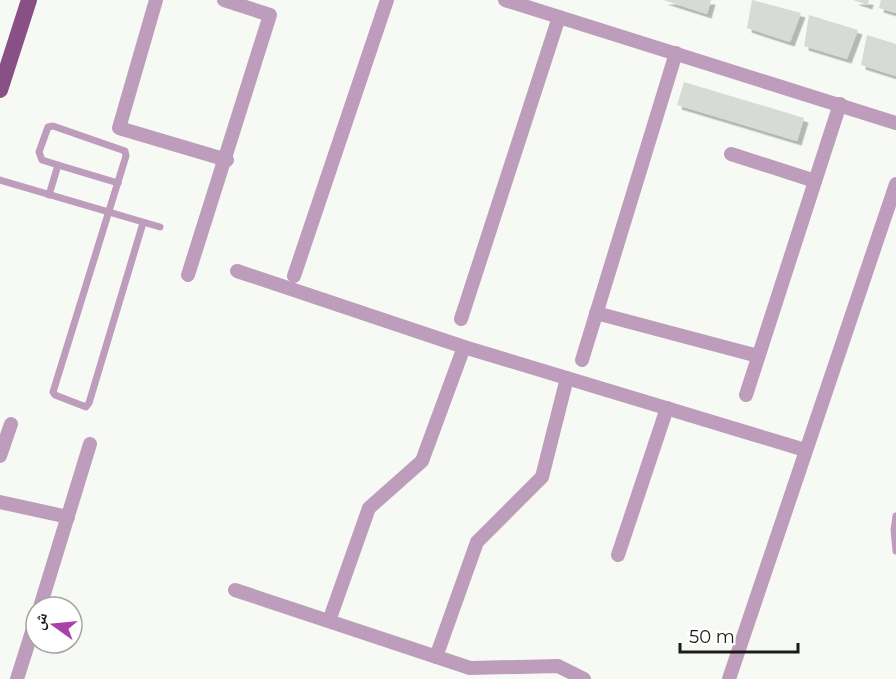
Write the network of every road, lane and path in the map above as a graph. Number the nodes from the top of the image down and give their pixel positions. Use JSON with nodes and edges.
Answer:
{"nodes":[{"id":1,"x":29,"y":0,"type":"edge"},
{"id":2,"x":156,"y":0,"type":"edge"},
{"id":3,"x":224,"y":0,"type":"edge"},
{"id":4,"x":387,"y":0,"type":"edge"},
{"id":5,"x":505,"y":0,"type":"edge"},
{"id":6,"x":559,"y":17,"type":"junction"},
{"id":7,"x":676,"y":53,"type":"junction"},
{"id":8,"x":0,"y":90,"type":"edge"},
{"id":9,"x":840,"y":104,"type":"junction"},
{"id":10,"x":896,"y":123,"type":"edge"},
{"id":11,"x":731,"y":154,"type":"dead end"},
{"id":12,"x":227,"y":159,"type":"junction"},
{"id":13,"x":58,"y":165,"type":"junction"},
{"id":14,"x":0,"y":180,"type":"edge"},
{"id":15,"x":815,"y":181,"type":"junction"},
{"id":16,"x":118,"y":183,"type":"junction"},
{"id":17,"x":896,"y":184,"type":"edge"},
{"id":18,"x":49,"y":195,"type":"junction"},
{"id":19,"x":109,"y":213,"type":"junction"},
{"id":20,"x":143,"y":223,"type":"junction"},
{"id":21,"x":160,"y":227,"type":"dead end"},
{"id":22,"x":237,"y":271,"type":"dead end"},
{"id":23,"x":188,"y":275,"type":"dead end"},
{"id":24,"x":294,"y":276,"type":"dead end"},
{"id":25,"x":596,"y":313,"type":"junction"},
{"id":26,"x":461,"y":319,"type":"dead end"},
{"id":27,"x":464,"y":347,"type":"junction"},
{"id":28,"x":758,"y":356,"type":"junction"},
{"id":29,"x":582,"y":360,"type":"dead end"},
{"id":30,"x":567,"y":378,"type":"junction"},
{"id":31,"x":746,"y":395,"type":"dead end"},
{"id":32,"x":667,"y":408,"type":"junction"},
{"id":33,"x":11,"y":424,"type":"dead end"},
{"id":34,"x":90,"y":444,"type":"dead end"},
{"id":35,"x":806,"y":450,"type":"junction"},
{"id":36,"x":0,"y":456,"type":"edge"},
{"id":37,"x":0,"y":502,"type":"edge"},
{"id":38,"x":896,"y":516,"type":"edge"},
{"id":39,"x":68,"y":517,"type":"junction"},
{"id":40,"x":896,"y":550,"type":"edge"},
{"id":41,"x":618,"y":555,"type":"dead end"},
{"id":42,"x":235,"y":590,"type":"dead end"},
{"id":43,"x":44,"y":595,"type":"edge"},
{"id":44,"x":328,"y":621,"type":"junction"},
{"id":45,"x":25,"y":655,"type":"edge"},
{"id":46,"x":436,"y":657,"type":"junction"},
{"id":47,"x":17,"y":679,"type":"edge"},
{"id":48,"x":584,"y":679,"type":"edge"},
{"id":49,"x":729,"y":679,"type":"edge"}],
"edges":[{"from":1,"to":8,"type":"main road"},
{"from":2,"to":12,"type":"street"},
{"from":3,"to":12,"type":"street"},
{"from":4,"to":24,"type":"street"},
{"from":5,"to":6,"type":"street"},
{"from":6,"to":7,"type":"street"},
{"from":6,"to":26,"type":"street"},
{"from":7,"to":9,"type":"street"},
{"from":7,"to":25,"type":"street"},
{"from":9,"to":10,"type":"street"},
{"from":9,"to":15,"type":"street"},
{"from":11,"to":15,"type":"street"},
{"from":12,"to":23,"type":"street"},
{"from":13,"to":16,"type":"lane"},
{"from":13,"to":16,"type":"lane"},
{"from":13,"to":18,"type":"lane"},
{"from":14,"to":18,"type":"lane"},
{"from":15,"to":28,"type":"street"},
{"from":16,"to":19,"type":"lane"},
{"from":17,"to":35,"type":"street"},
{"from":18,"to":19,"type":"lane"},
{"from":19,"to":20,"type":"lane"},
{"from":19,"to":20,"type":"lane"},
{"from":20,"to":21,"type":"lane"},
{"from":22,"to":27,"type":"street"},
{"from":25,"to":28,"type":"street"},
{"from":25,"to":29,"type":"street"},
{"from":27,"to":30,"type":"street"},
{"from":27,"to":44,"type":"street"},
{"from":28,"to":31,"type":"street"},
{"from":30,"to":32,"type":"street"},
{"from":30,"to":46,"type":"street"},
{"from":32,"to":35,"type":"street"},
{"from":32,"to":41,"type":"street"},
{"from":33,"to":36,"type":"street"},
{"from":34,"to":39,"type":"street"},
{"from":35,"to":49,"type":"street"},
{"from":37,"to":39,"type":"street"},
{"from":38,"to":40,"type":"lane"},
{"from":39,"to":43,"type":"street"},
{"from":42,"to":44,"type":"street"},
{"from":44,"to":46,"type":"street"},
{"from":45,"to":47,"type":"street"},
{"from":46,"to":48,"type":"street"}]}
